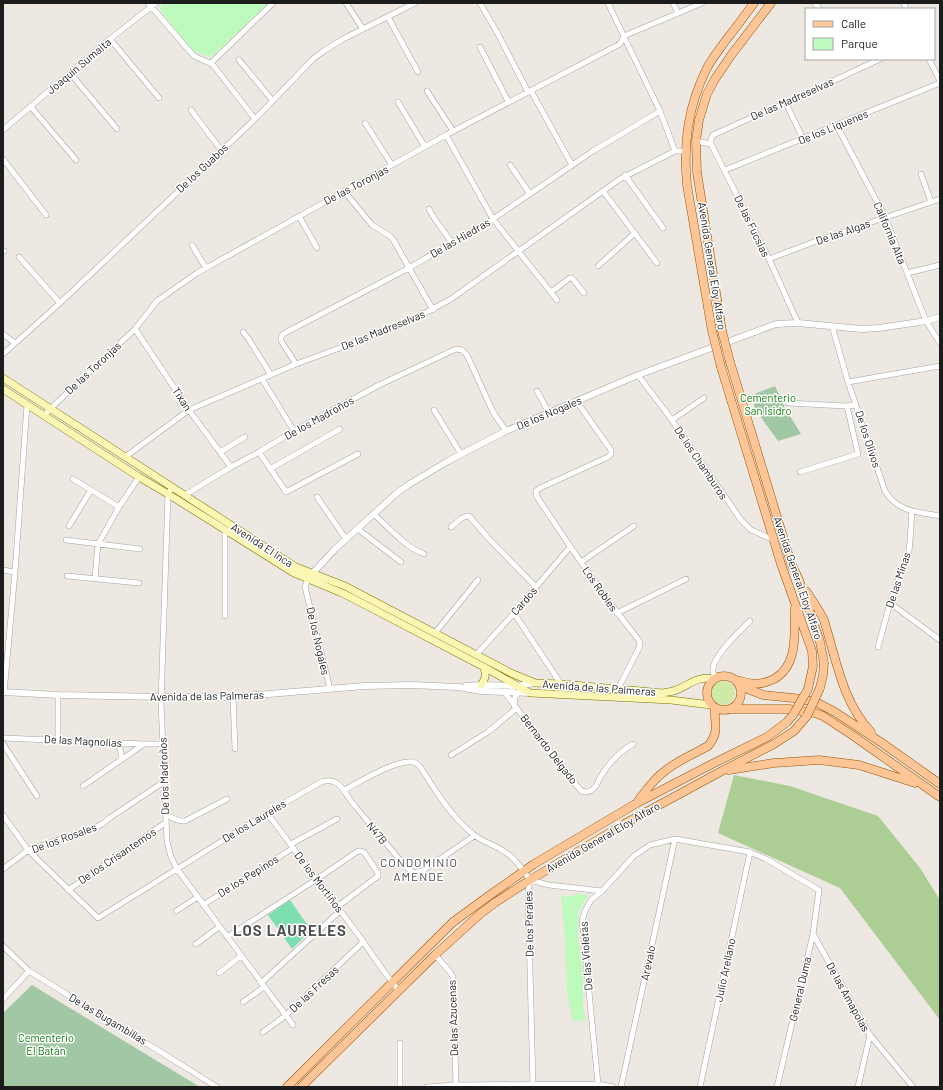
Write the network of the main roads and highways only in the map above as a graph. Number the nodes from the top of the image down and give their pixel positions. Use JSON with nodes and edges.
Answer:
{"nodes":[{"id":1,"x":754,"y":3,"type":"edge"},
{"id":2,"x":770,"y":3,"type":"edge"},
{"id":3,"x":3,"y":378,"type":"edge"},
{"id":4,"x":3,"y":389,"type":"edge"},
{"id":5,"x":310,"y":576,"type":"junction"},
{"id":6,"x":799,"y":580,"type":"junction"},
{"id":7,"x":795,"y":603,"type":"junction"},
{"id":8,"x":484,"y":667,"type":"junction"},
{"id":9,"x":714,"y":678,"type":"junction"},
{"id":10,"x":535,"y":683,"type":"joint"},
{"id":11,"x":738,"y":683,"type":"junction"},
{"id":12,"x":481,"y":685,"type":"road end"},
{"id":13,"x":530,"y":693,"type":"joint"},
{"id":14,"x":713,"y":707,"type":"junction"},
{"id":15,"x":731,"y":709,"type":"junction"},
{"id":16,"x":882,"y":742,"type":"junction"},
{"id":17,"x":720,"y":772,"type":"junction"},
{"id":18,"x":940,"y":784,"type":"edge"},
{"id":19,"x":925,"y":787,"type":"junction"},
{"id":20,"x":940,"y":797,"type":"edge"},
{"id":21,"x":637,"y":803,"type":"junction"},
{"id":22,"x":287,"y":1087,"type":"edge"},
{"id":23,"x":301,"y":1087,"type":"edge"}],
"edges":[{"from":1,"to":7,"type":"main road","name":"Avenida General Eloy Alfaro","bridge":true},
{"from":2,"to":6,"type":"main road","name":"Avenida General Eloy Alfaro","bridge":true},
{"from":3,"to":5,"type":"main road","name":"Avenida El Inca"},
{"from":4,"to":5,"type":"main road","name":"Avenida El Inca"},
{"from":5,"to":8,"type":"main road","name":"Avenida El Inca"},
{"from":5,"to":10,"type":"main road","name":"Avenida El Inca"},
{"from":6,"to":16,"type":"main road"},
{"from":6,"to":17,"type":"main road","name":"Avenida General Eloy Alfaro","bridge":true},
{"from":7,"to":11,"type":"main road"},
{"from":7,"to":21,"type":"main road","name":"Avenida General Eloy Alfaro","bridge":true},
{"from":8,"to":12,"type":"main road"},
{"from":8,"to":13,"type":"main road","name":"Avenida El Inca"},
{"from":9,"to":10,"type":"main road","name":"Avenida de las Palmeras"},
{"from":9,"to":11,"type":"main road","name":"Avenida de las Palmeras"},
{"from":9,"to":14,"type":"main road"},
{"from":11,"to":15,"type":"main road"},
{"from":11,"to":16,"type":"main road","name":"Avenida de las Palmeras"},
{"from":13,"to":14,"type":"main road","name":"Avenida de las Palmeras"},
{"from":14,"to":15,"type":"main road","name":"Avenida de las Palmeras"},
{"from":14,"to":21,"type":"main road"},
{"from":15,"to":19,"type":"main road","name":"Avenida de las Palmeras"},
{"from":16,"to":18,"type":"main road","name":"Avenida de las Palmeras"},
{"from":17,"to":19,"type":"main road"},
{"from":17,"to":23,"type":"main road","name":"Avenida General Eloy Alfaro"},
{"from":19,"to":20,"type":"main road","name":"Avenida de las Palmeras"},
{"from":21,"to":22,"type":"main road","name":"Avenida General Eloy Alfaro"}]}
